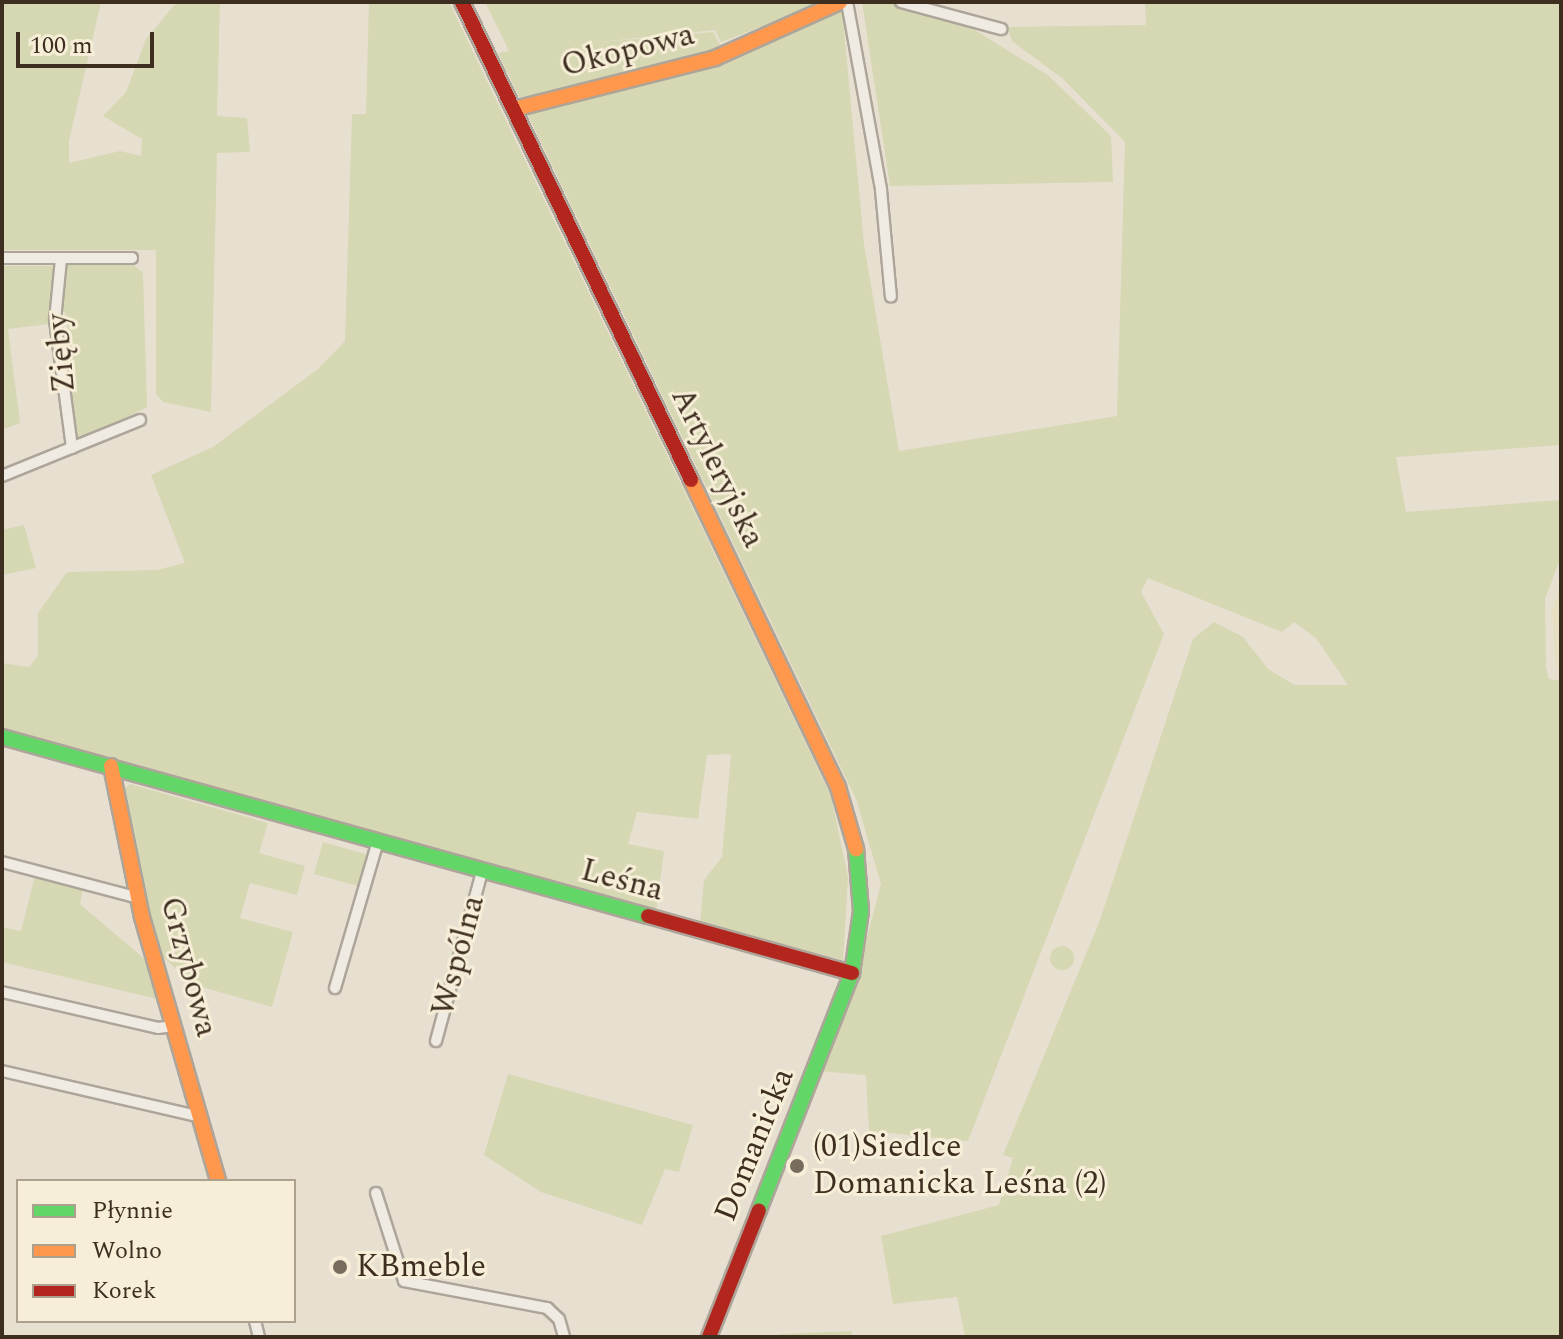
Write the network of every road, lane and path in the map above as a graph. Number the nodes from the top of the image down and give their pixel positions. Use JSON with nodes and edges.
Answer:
{"nodes":[{"id":1,"x":462,"y":2,"type":"edge"},
{"id":2,"x":840,"y":2,"type":"edge"},
{"id":3,"x":847,"y":2,"type":"edge"},
{"id":4,"x":901,"y":2,"type":"edge"},
{"id":5,"x":1001,"y":29,"type":"dead end"},
{"id":6,"x":514,"y":109,"type":"junction"},
{"id":7,"x":2,"y":258,"type":"edge"},
{"id":8,"x":132,"y":258,"type":"dead end"},
{"id":9,"x":61,"y":259,"type":"junction"},
{"id":10,"x":891,"y":297,"type":"dead end"},
{"id":11,"x":140,"y":420,"type":"dead end"},
{"id":12,"x":72,"y":448,"type":"junction"},
{"id":13,"x":2,"y":476,"type":"edge"},
{"id":14,"x":2,"y":737,"type":"edge"},
{"id":15,"x":111,"y":766,"type":"junction"},
{"id":16,"x":377,"y":844,"type":"junction"},
{"id":17,"x":2,"y":862,"type":"edge"},
{"id":18,"x":482,"y":872,"type":"junction"},
{"id":19,"x":139,"y":898,"type":"junction"},
{"id":20,"x":852,"y":973,"type":"junction"},
{"id":21,"x":335,"y":988,"type":"dead end"},
{"id":22,"x":2,"y":992,"type":"edge"},
{"id":23,"x":174,"y":1026,"type":"junction"},
{"id":24,"x":436,"y":1041,"type":"dead end"},
{"id":25,"x":2,"y":1071,"type":"edge"},
{"id":26,"x":201,"y":1117,"type":"junction"},
{"id":27,"x":217,"y":1179,"type":"edge"},
{"id":28,"x":376,"y":1193,"type":"dead end"},
{"id":29,"x":564,"y":1337,"type":"edge"},
{"id":30,"x":709,"y":1337,"type":"edge"}],
"edges":[{"from":1,"to":6,"type":"street","name":"Artyleryjska"},
{"from":2,"to":6,"type":"street","name":"Okopowa"},
{"from":3,"to":10,"type":"street"},
{"from":4,"to":5,"type":"street"},
{"from":6,"to":20,"type":"street","name":"Artyleryjska"},
{"from":7,"to":9,"type":"street"},
{"from":8,"to":9,"type":"street"},
{"from":9,"to":12,"type":"street","name":"Zięby"},
{"from":11,"to":12,"type":"street"},
{"from":12,"to":13,"type":"street"},
{"from":14,"to":15,"type":"street","name":"Leśna"},
{"from":15,"to":16,"type":"street","name":"Leśna"},
{"from":15,"to":19,"type":"street","name":"Grzybowa"},
{"from":16,"to":18,"type":"street","name":"Leśna"},
{"from":16,"to":21,"type":"street"},
{"from":17,"to":19,"type":"street"},
{"from":18,"to":20,"type":"street","name":"Leśna"},
{"from":18,"to":24,"type":"street","name":"Wspólna"},
{"from":19,"to":23,"type":"street","name":"Grzybowa"},
{"from":20,"to":30,"type":"street","name":"Domanicka"},
{"from":22,"to":23,"type":"street"},
{"from":23,"to":26,"type":"street","name":"Grzybowa"},
{"from":25,"to":26,"type":"street"},
{"from":26,"to":27,"type":"street","name":"Grzybowa"},
{"from":28,"to":29,"type":"street"}]}
